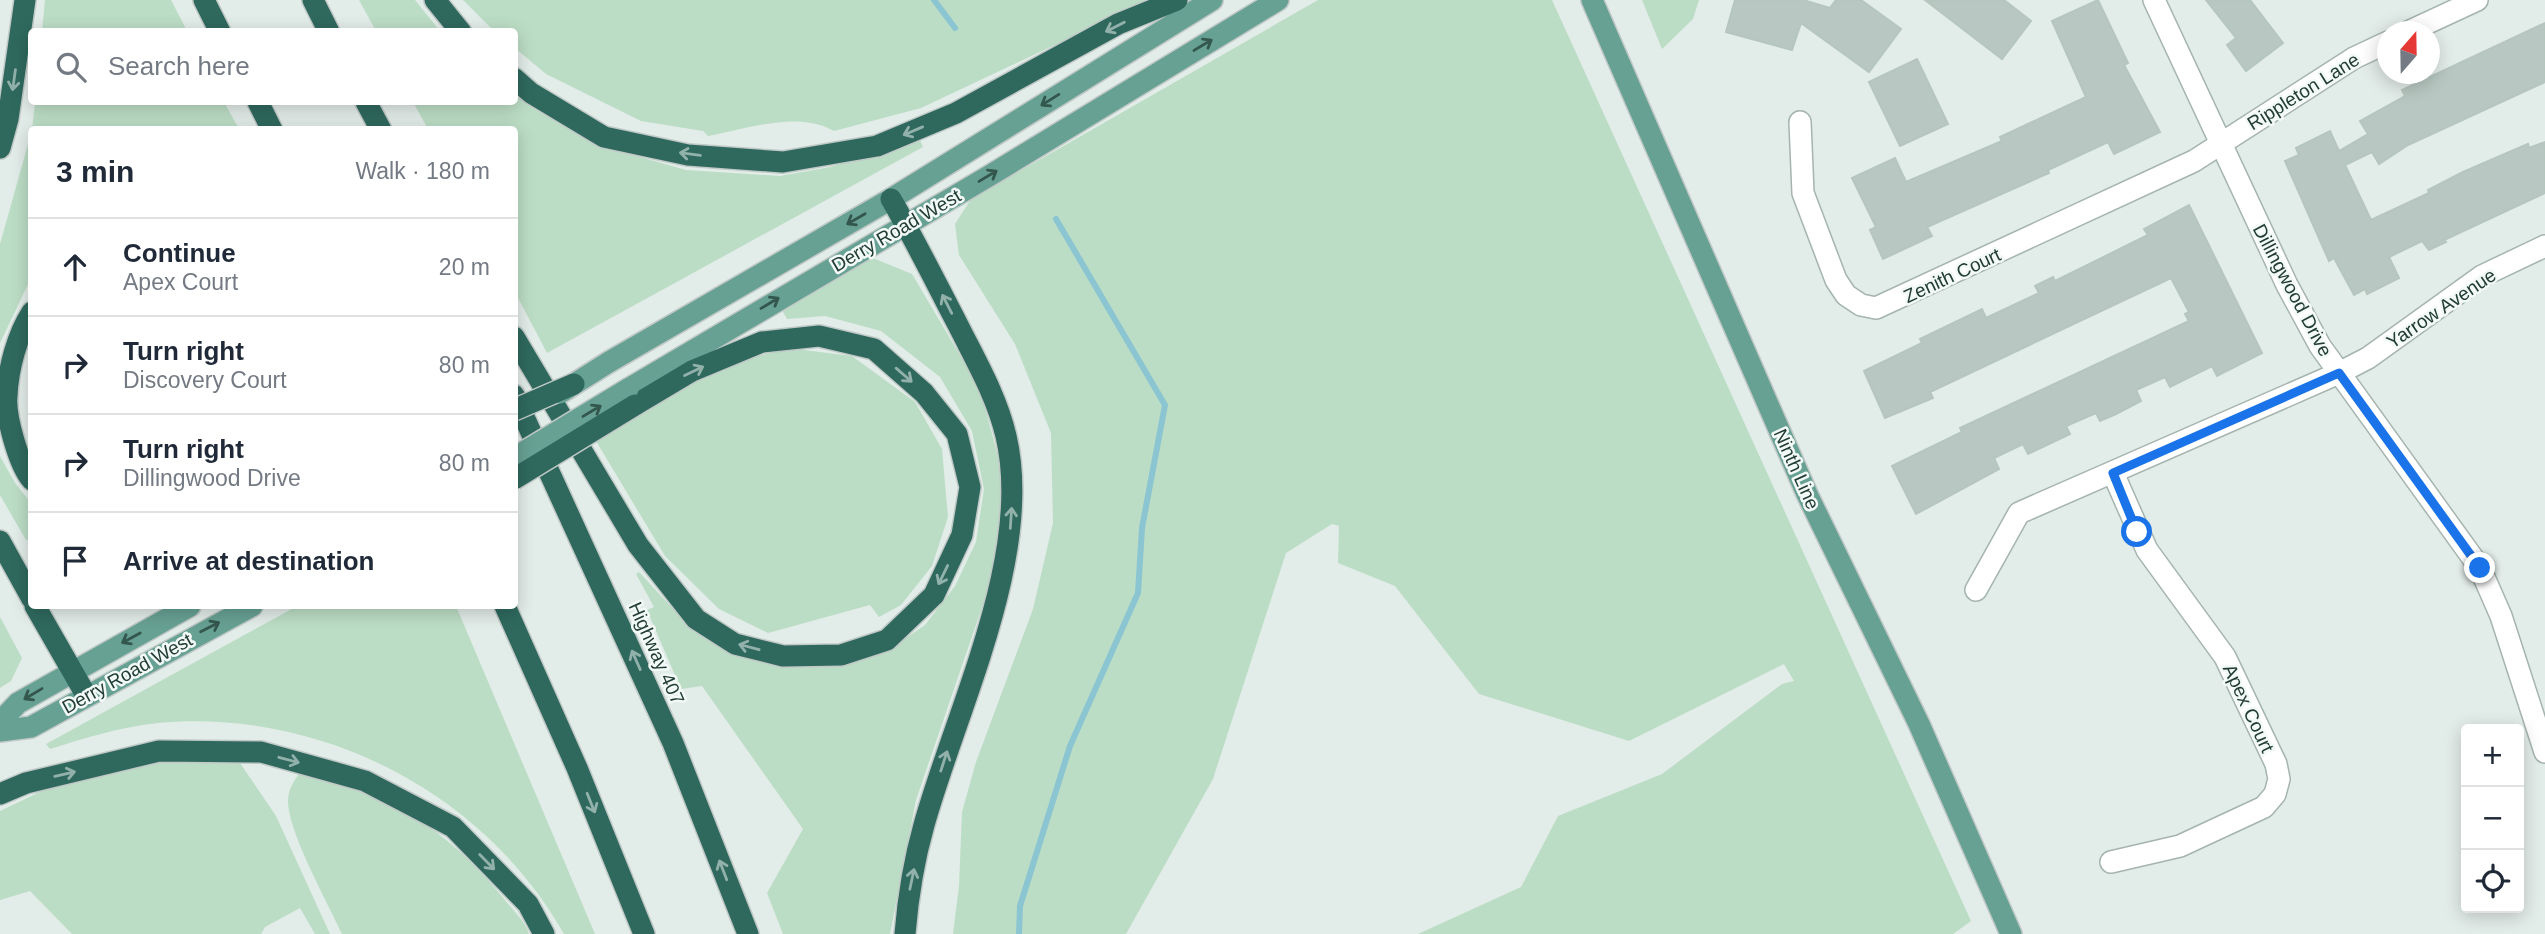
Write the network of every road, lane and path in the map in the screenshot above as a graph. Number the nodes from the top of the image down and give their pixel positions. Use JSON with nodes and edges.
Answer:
{"nodes":[{"id":1,"x":25,"y":0,"type":"edge"},
{"id":2,"x":204,"y":0,"type":"edge"},
{"id":3,"x":313,"y":0,"type":"edge"},
{"id":4,"x":435,"y":0,"type":"edge"},
{"id":5,"x":1177,"y":0,"type":"edge"},
{"id":6,"x":1213,"y":0,"type":"edge"},
{"id":7,"x":1278,"y":0,"type":"edge"},
{"id":8,"x":1592,"y":0,"type":"edge"},
{"id":9,"x":2154,"y":0,"type":"edge"},
{"id":10,"x":2477,"y":0,"type":"edge"},
{"id":11,"x":2432,"y":21,"type":"edge"},
{"id":12,"x":218,"y":28,"type":"edge"},
{"id":13,"x":327,"y":28,"type":"edge"},
{"id":14,"x":458,"y":28,"type":"edge"},
{"id":15,"x":2377,"y":47,"type":"edge"},
{"id":16,"x":518,"y":82,"type":"edge"},
{"id":17,"x":260,"y":105,"type":"edge"},
{"id":18,"x":368,"y":105,"type":"edge"},
{"id":19,"x":1800,"y":122,"type":"dead end"},
{"id":20,"x":270,"y":126,"type":"edge"},
{"id":21,"x":379,"y":126,"type":"edge"},
{"id":22,"x":2220,"y":144,"type":"junction"},
{"id":23,"x":0,"y":148,"type":"edge"},
{"id":24,"x":891,"y":199,"type":"junction"},
{"id":25,"x":906,"y":224,"type":"junction"},
{"id":26,"x":2545,"y":246,"type":"edge"},
{"id":27,"x":28,"y":321,"type":"edge"},
{"id":28,"x":518,"y":344,"type":"edge"},
{"id":29,"x":2339,"y":373,"type":"junction"},
{"id":30,"x":574,"y":384,"type":"junction"},
{"id":31,"x":631,"y":397,"type":"junction"},
{"id":32,"x":518,"y":404,"type":"edge"},
{"id":33,"x":518,"y":408,"type":"edge"},
{"id":34,"x":518,"y":418,"type":"edge"},
{"id":35,"x":518,"y":456,"type":"edge"},
{"id":36,"x":2113,"y":473,"type":"junction"},
{"id":37,"x":28,"y":476,"type":"edge"},
{"id":38,"x":518,"y":476,"type":"edge"},
{"id":39,"x":0,"y":541,"type":"edge"},
{"id":40,"x":1976,"y":590,"type":"dead end"},
{"id":41,"x":28,"y":592,"type":"edge"},
{"id":42,"x":37,"y":609,"type":"edge"},
{"id":43,"x":185,"y":609,"type":"edge"},
{"id":44,"x":246,"y":609,"type":"edge"},
{"id":45,"x":491,"y":609,"type":"edge"},
{"id":46,"x":506,"y":609,"type":"edge"},
{"id":47,"x":72,"y":671,"type":"junction"},
{"id":48,"x":86,"y":695,"type":"junction"},
{"id":49,"x":0,"y":722,"type":"edge"},
{"id":50,"x":0,"y":731,"type":"edge"},
{"id":51,"x":2545,"y":752,"type":"edge"},
{"id":52,"x":577,"y":768,"type":"junction"},
{"id":53,"x":0,"y":794,"type":"edge"},
{"id":54,"x":2111,"y":862,"type":"dead end"},
{"id":55,"x":544,"y":934,"type":"edge"},
{"id":56,"x":644,"y":934,"type":"edge"},
{"id":57,"x":748,"y":934,"type":"edge"},
{"id":58,"x":905,"y":934,"type":"edge"},
{"id":59,"x":2011,"y":934,"type":"edge"}],
"edges":[{"from":1,"to":23,"type":"highway","one_way":true},
{"from":2,"to":12,"type":"highway"},
{"from":3,"to":13,"type":"highway"},
{"from":4,"to":14,"type":"highway"},
{"from":5,"to":16,"type":"highway","one_way":true},
{"from":6,"to":24,"type":"main road","name":"Derry Road West","one_way":true},
{"from":25,"to":7,"type":"main road","name":"Derry Road West","one_way":true},
{"from":8,"to":59,"type":"main road","name":"Ninth Line"},
{"from":9,"to":22,"type":"street","name":"Dillingwood Drive"},
{"from":10,"to":11,"type":"street"},
{"from":15,"to":22,"type":"street","name":"Rippleton Lane"},
{"from":17,"to":20,"type":"highway"},
{"from":18,"to":21,"type":"highway"},
{"from":19,"to":22,"type":"street","name":"Zenith Court"},
{"from":22,"to":29,"type":"street","name":"Dillingwood Drive"},
{"from":24,"to":25,"type":"highway"},
{"from":24,"to":30,"type":"main road","name":"Derry Road West","one_way":true,"bridge":true},
{"from":31,"to":25,"type":"main road","name":"Derry Road West","one_way":true},
{"from":58,"to":25,"type":"highway","one_way":true},
{"from":26,"to":29,"type":"street","name":"Yarrow Avenue"},
{"from":27,"to":37,"type":"highway"},
{"from":31,"to":28,"type":"highway","one_way":true},
{"from":29,"to":36,"type":"street","name":"Yarrow Avenue"},
{"from":29,"to":51,"type":"street","name":"Dillingwood Drive"},
{"from":30,"to":33,"type":"highway","bridge":true},
{"from":30,"to":34,"type":"main road","name":"Derry Road West","bridge":true},
{"from":35,"to":31,"type":"main road","name":"Derry Road West","one_way":true,"bridge":true},
{"from":31,"to":38,"type":"highway","bridge":true},
{"from":57,"to":32,"type":"highway","name":"Highway 407","one_way":true},
{"from":36,"to":40,"type":"street","name":"Yarrow Avenue"},
{"from":36,"to":54,"type":"street","name":"Apex Court"},
{"from":39,"to":41,"type":"highway"},
{"from":42,"to":47,"type":"highway"},
{"from":43,"to":47,"type":"main road","name":"Derry Road West","one_way":true},
{"from":48,"to":44,"type":"main road","name":"Derry Road West","one_way":true},
{"from":45,"to":52,"type":"highway"},
{"from":46,"to":52,"type":"highway"},
{"from":47,"to":48,"type":"highway"},
{"from":47,"to":49,"type":"main road","name":"Derry Road West","one_way":true},
{"from":48,"to":50,"type":"main road","name":"Derry Road West"},
{"from":52,"to":56,"type":"highway","one_way":true},
{"from":53,"to":55,"type":"highway","one_way":true}]}
